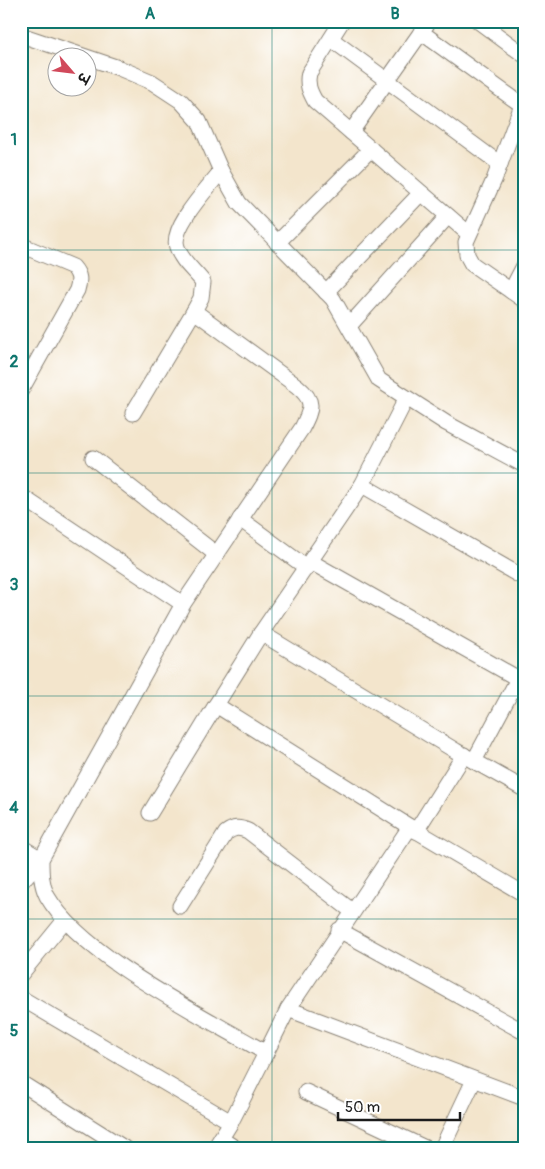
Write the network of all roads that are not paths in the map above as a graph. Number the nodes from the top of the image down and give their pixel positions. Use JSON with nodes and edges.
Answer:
{"nodes":[{"id":1,"x":342,"y":21,"type":"edge"},
{"id":2,"x":478,"y":21,"type":"edge"},
{"id":3,"x":425,"y":27,"type":"edge"},
{"id":4,"x":21,"y":35,"type":"edge"},
{"id":5,"x":331,"y":39,"type":"junction"},
{"id":6,"x":524,"y":55,"type":"edge"},
{"id":7,"x":386,"y":80,"type":"junction"},
{"id":8,"x":523,"y":102,"type":"edge"},
{"id":9,"x":351,"y":132,"type":"junction"},
{"id":10,"x":371,"y":149,"type":"junction"},
{"id":11,"x":500,"y":164,"type":"junction"},
{"id":12,"x":221,"y":171,"type":"junction"},
{"id":13,"x":421,"y":193,"type":"junction"},
{"id":14,"x":448,"y":216,"type":"junction"},
{"id":15,"x":469,"y":234,"type":"junction"},
{"id":16,"x":277,"y":243,"type":"junction"},
{"id":17,"x":21,"y":245,"type":"edge"},
{"id":18,"x":524,"y":266,"type":"edge"},
{"id":19,"x":326,"y":292,"type":"junction"},
{"id":20,"x":511,"y":292,"type":"junction"},
{"id":21,"x":524,"y":300,"type":"edge"},
{"id":22,"x":194,"y":311,"type":"junction"},
{"id":23,"x":349,"y":326,"type":"junction"},
{"id":24,"x":21,"y":390,"type":"edge"},
{"id":25,"x":406,"y":399,"type":"junction"},
{"id":26,"x":133,"y":412,"type":"dead end"},
{"id":27,"x":93,"y":458,"type":"dead end"},
{"id":28,"x":524,"y":465,"type":"edge"},
{"id":29,"x":362,"y":485,"type":"junction"},
{"id":30,"x":21,"y":496,"type":"edge"},
{"id":31,"x":240,"y":518,"type":"junction"},
{"id":32,"x":216,"y":554,"type":"junction"},
{"id":33,"x":309,"y":565,"type":"junction"},
{"id":34,"x":524,"y":578,"type":"edge"},
{"id":35,"x":182,"y":604,"type":"junction"},
{"id":36,"x":262,"y":633,"type":"junction"},
{"id":37,"x":521,"y":681,"type":"edge"},
{"id":38,"x":216,"y":705,"type":"junction"},
{"id":39,"x":469,"y":758,"type":"junction"},
{"id":40,"x":524,"y":789,"type":"edge"},
{"id":41,"x":150,"y":813,"type":"dead end"},
{"id":42,"x":413,"y":829,"type":"junction"},
{"id":43,"x":21,"y":847,"type":"edge"},
{"id":44,"x":41,"y":858,"type":"junction"},
{"id":45,"x":21,"y":882,"type":"edge"},
{"id":46,"x":524,"y":894,"type":"edge"},
{"id":47,"x":180,"y":906,"type":"dead end"},
{"id":48,"x":352,"y":911,"type":"junction"},
{"id":49,"x":65,"y":920,"type":"junction"},
{"id":50,"x":339,"y":930,"type":"junction"},
{"id":51,"x":21,"y":974,"type":"edge"},
{"id":52,"x":21,"y":998,"type":"edge"},
{"id":53,"x":288,"y":1009,"type":"junction"},
{"id":54,"x":524,"y":1032,"type":"edge"},
{"id":55,"x":266,"y":1053,"type":"junction"},
{"id":56,"x":474,"y":1080,"type":"junction"},
{"id":57,"x":21,"y":1083,"type":"edge"},
{"id":58,"x":306,"y":1092,"type":"dead end"},
{"id":59,"x":524,"y":1098,"type":"edge"},
{"id":60,"x":231,"y":1122,"type":"junction"},
{"id":61,"x":218,"y":1143,"type":"edge"},
{"id":62,"x":124,"y":1148,"type":"edge"},
{"id":63,"x":235,"y":1148,"type":"edge"},
{"id":64,"x":425,"y":1148,"type":"edge"},
{"id":65,"x":442,"y":1148,"type":"edge"}],
"edges":[{"from":1,"to":5,"type":"street"},
{"from":2,"to":6,"type":"street"},
{"from":3,"to":7,"type":"street"},
{"from":3,"to":8,"type":"street"},
{"from":4,"to":12,"type":"street"},
{"from":5,"to":7,"type":"street"},
{"from":5,"to":9,"type":"street"},
{"from":7,"to":9,"type":"street"},
{"from":7,"to":11,"type":"street"},
{"from":8,"to":11,"type":"street"},
{"from":9,"to":10,"type":"street"},
{"from":10,"to":13,"type":"street"},
{"from":10,"to":16,"type":"street"},
{"from":11,"to":15,"type":"street"},
{"from":12,"to":16,"type":"street"},
{"from":12,"to":22,"type":"street"},
{"from":13,"to":14,"type":"street"},
{"from":13,"to":19,"type":"street"},
{"from":14,"to":15,"type":"street"},
{"from":14,"to":23,"type":"street"},
{"from":15,"to":20,"type":"street"},
{"from":16,"to":19,"type":"street"},
{"from":17,"to":24,"type":"street"},
{"from":18,"to":20,"type":"street"},
{"from":19,"to":23,"type":"street"},
{"from":20,"to":21,"type":"street"},
{"from":22,"to":26,"type":"street"},
{"from":22,"to":31,"type":"street"},
{"from":23,"to":25,"type":"street"},
{"from":25,"to":28,"type":"street"},
{"from":25,"to":29,"type":"street"},
{"from":27,"to":32,"type":"street"},
{"from":29,"to":33,"type":"street"},
{"from":29,"to":34,"type":"street"},
{"from":30,"to":35,"type":"street"},
{"from":31,"to":32,"type":"street"},
{"from":31,"to":33,"type":"street"},
{"from":32,"to":35,"type":"street"},
{"from":33,"to":36,"type":"street"},
{"from":33,"to":37,"type":"street"},
{"from":35,"to":44,"type":"street"},
{"from":36,"to":38,"type":"street"},
{"from":36,"to":39,"type":"street"},
{"from":37,"to":39,"type":"street"},
{"from":38,"to":41,"type":"street"},
{"from":38,"to":42,"type":"street"},
{"from":39,"to":40,"type":"street"},
{"from":39,"to":42,"type":"street"},
{"from":42,"to":46,"type":"street"},
{"from":42,"to":48,"type":"street"},
{"from":43,"to":44,"type":"street"},
{"from":44,"to":45,"type":"street"},
{"from":44,"to":49,"type":"street"},
{"from":47,"to":48,"type":"street"},
{"from":48,"to":50,"type":"street"},
{"from":49,"to":51,"type":"street"},
{"from":49,"to":55,"type":"street"},
{"from":50,"to":53,"type":"street"},
{"from":50,"to":54,"type":"street"},
{"from":52,"to":60,"type":"street"},
{"from":53,"to":55,"type":"street"},
{"from":53,"to":56,"type":"street"},
{"from":55,"to":60,"type":"street"},
{"from":56,"to":59,"type":"street"},
{"from":56,"to":65,"type":"street"},
{"from":57,"to":62,"type":"street"},
{"from":58,"to":64,"type":"street"},
{"from":60,"to":61,"type":"street"},
{"from":61,"to":63,"type":"street"}]}
